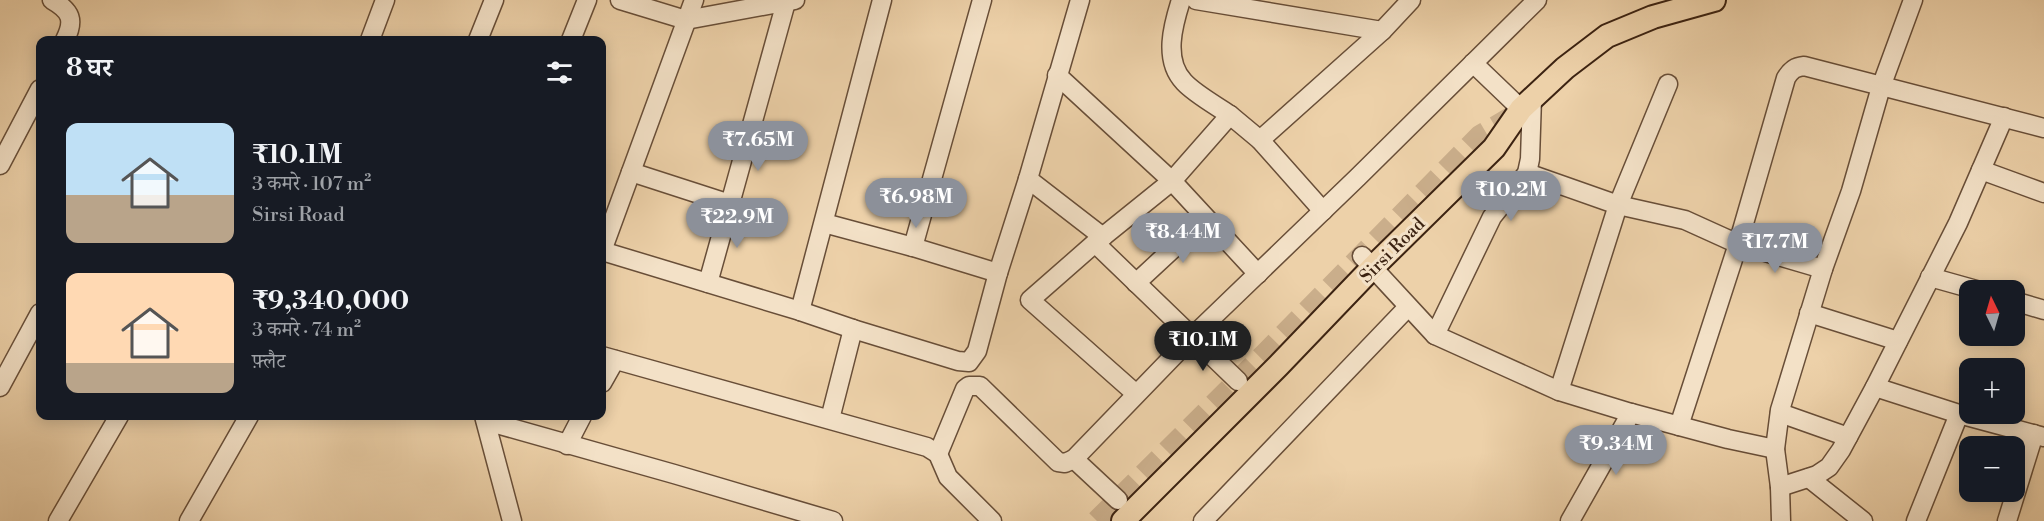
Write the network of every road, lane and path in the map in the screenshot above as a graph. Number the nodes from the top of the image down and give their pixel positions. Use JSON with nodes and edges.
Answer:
{"nodes":[{"id":1,"x":52,"y":0,"type":"edge"},
{"id":2,"x":385,"y":0,"type":"edge"},
{"id":3,"x":494,"y":0,"type":"edge"},
{"id":4,"x":587,"y":0,"type":"edge"},
{"id":5,"x":620,"y":0,"type":"edge"},
{"id":6,"x":694,"y":0,"type":"edge"},
{"id":7,"x":882,"y":0,"type":"edge"},
{"id":8,"x":982,"y":0,"type":"edge"},
{"id":9,"x":1080,"y":0,"type":"edge"},
{"id":10,"x":1181,"y":0,"type":"edge"},
{"id":11,"x":1196,"y":0,"type":"edge"},
{"id":12,"x":1411,"y":0,"type":"edge"},
{"id":13,"x":1537,"y":0,"type":"edge"},
{"id":14,"x":1714,"y":0,"type":"edge"},
{"id":15,"x":1913,"y":0,"type":"edge"},
{"id":16,"x":791,"y":1,"type":"edge"},
{"id":17,"x":1683,"y":3,"type":"edge"},
{"id":18,"x":686,"y":20,"type":"junction"},
{"id":19,"x":1382,"y":31,"type":"junction"},
{"id":20,"x":67,"y":36,"type":"edge"},
{"id":21,"x":372,"y":36,"type":"edge"},
{"id":22,"x":480,"y":36,"type":"edge"},
{"id":23,"x":573,"y":36,"type":"edge"},
{"id":24,"x":1473,"y":63,"type":"junction"},
{"id":25,"x":1057,"y":75,"type":"junction"},
{"id":26,"x":1668,"y":84,"type":"dead end"},
{"id":27,"x":1881,"y":87,"type":"junction"},
{"id":28,"x":1523,"y":107,"type":"junction"},
{"id":29,"x":36,"y":108,"type":"edge"},
{"id":30,"x":1230,"y":116,"type":"junction"},
{"id":31,"x":2004,"y":117,"type":"junction"},
{"id":32,"x":2044,"y":128,"type":"edge"},
{"id":33,"x":1260,"y":140,"type":"junction"},
{"id":34,"x":0,"y":165,"type":"edge"},
{"id":35,"x":1981,"y":170,"type":"junction"},
{"id":36,"x":631,"y":172,"type":"junction"},
{"id":37,"x":1527,"y":173,"type":"junction"},
{"id":38,"x":1028,"y":179,"type":"junction"},
{"id":39,"x":1172,"y":182,"type":"junction"},
{"id":40,"x":2044,"y":193,"type":"edge"},
{"id":41,"x":730,"y":204,"type":"junction"},
{"id":42,"x":1618,"y":205,"type":"junction"},
{"id":43,"x":1323,"y":211,"type":"junction"},
{"id":44,"x":1205,"y":219,"type":"junction"},
{"id":45,"x":824,"y":223,"type":"junction"},
{"id":46,"x":606,"y":240,"type":"edge"},
{"id":47,"x":1099,"y":240,"type":"junction"},
{"id":48,"x":1738,"y":244,"type":"junction"},
{"id":49,"x":913,"y":247,"type":"junction"},
{"id":50,"x":606,"y":252,"type":"edge"},
{"id":51,"x":1367,"y":262,"type":"junction"},
{"id":52,"x":1823,"y":269,"type":"junction"},
{"id":53,"x":998,"y":273,"type":"junction"},
{"id":54,"x":1258,"y":273,"type":"junction"},
{"id":55,"x":1930,"y":277,"type":"junction"},
{"id":56,"x":708,"y":283,"type":"junction"},
{"id":57,"x":1136,"y":283,"type":"junction"},
{"id":58,"x":1959,"y":285,"type":"edge"},
{"id":59,"x":2025,"y":304,"type":"edge"},
{"id":60,"x":1408,"y":307,"type":"junction"},
{"id":61,"x":2044,"y":310,"type":"edge"},
{"id":62,"x":800,"y":311,"type":"junction"},
{"id":63,"x":1809,"y":313,"type":"junction"},
{"id":64,"x":36,"y":320,"type":"edge"},
{"id":65,"x":853,"y":329,"type":"junction"},
{"id":66,"x":1436,"y":335,"type":"junction"},
{"id":67,"x":1192,"y":337,"type":"junction"},
{"id":68,"x":1898,"y":341,"type":"junction"},
{"id":69,"x":608,"y":358,"type":"edge"},
{"id":70,"x":1238,"y":381,"type":"dead end"},
{"id":71,"x":0,"y":387,"type":"edge"},
{"id":72,"x":1875,"y":387,"type":"junction"},
{"id":73,"x":1559,"y":391,"type":"junction"},
{"id":74,"x":1136,"y":393,"type":"junction"},
{"id":75,"x":1631,"y":413,"type":"junction"},
{"id":76,"x":1780,"y":414,"type":"junction"},
{"id":77,"x":1959,"y":414,"type":"joint"},
{"id":78,"x":830,"y":419,"type":"junction"},
{"id":79,"x":116,"y":420,"type":"edge"},
{"id":80,"x":247,"y":420,"type":"edge"},
{"id":81,"x":486,"y":420,"type":"edge"},
{"id":82,"x":491,"y":420,"type":"edge"},
{"id":83,"x":580,"y":420,"type":"edge"},
{"id":84,"x":1997,"y":424,"type":"edge"},
{"id":85,"x":1678,"y":426,"type":"junction"},
{"id":86,"x":2039,"y":435,"type":"edge"},
{"id":87,"x":1848,"y":437,"type":"junction"},
{"id":88,"x":567,"y":445,"type":"junction"},
{"id":89,"x":1775,"y":449,"type":"junction"},
{"id":90,"x":938,"y":454,"type":"junction"},
{"id":91,"x":1074,"y":459,"type":"junction"},
{"id":92,"x":1809,"y":478,"type":"junction"},
{"id":93,"x":1780,"y":487,"type":"junction"},
{"id":94,"x":1120,"y":510,"type":"edge"},
{"id":95,"x":58,"y":521,"type":"edge"},
{"id":96,"x":189,"y":521,"type":"edge"},
{"id":97,"x":512,"y":521,"type":"edge"},
{"id":98,"x":834,"y":521,"type":"edge"},
{"id":99,"x":992,"y":521,"type":"edge"},
{"id":100,"x":1203,"y":521,"type":"edge"},
{"id":101,"x":1570,"y":521,"type":"edge"},
{"id":102,"x":1780,"y":521,"type":"edge"},
{"id":103,"x":1863,"y":521,"type":"edge"},
{"id":104,"x":1916,"y":521,"type":"edge"},
{"id":105,"x":2007,"y":521,"type":"edge"}],
"edges":[{"from":1,"to":20,"type":"street"},
{"from":2,"to":21,"type":"street"},
{"from":3,"to":22,"type":"street"},
{"from":4,"to":23,"type":"street"},
{"from":5,"to":18,"type":"street"},
{"from":6,"to":18,"type":"street"},
{"from":7,"to":45,"type":"street"},
{"from":8,"to":49,"type":"street"},
{"from":9,"to":25,"type":"street"},
{"from":10,"to":30,"type":"street"},
{"from":11,"to":19,"type":"street"},
{"from":12,"to":19,"type":"street"},
{"from":13,"to":24,"type":"street"},
{"from":14,"to":17,"type":"main road","name":"Sirsi Road"},
{"from":15,"to":27,"type":"street"},
{"from":16,"to":18,"type":"street"},
{"from":16,"to":41,"type":"street"},
{"from":17,"to":28,"type":"main road","name":"Sirsi Road"},
{"from":18,"to":36,"type":"street"},
{"from":19,"to":33,"type":"street"},
{"from":24,"to":28,"type":"street"},
{"from":24,"to":43,"type":"street"},
{"from":25,"to":38,"type":"street"},
{"from":25,"to":39,"type":"street"},
{"from":26,"to":42,"type":"street"},
{"from":27,"to":31,"type":"street"},
{"from":27,"to":48,"type":"street"},
{"from":27,"to":52,"type":"street"},
{"from":28,"to":37,"type":"street"},
{"from":28,"to":51,"type":"main road","name":"Sirsi Road"},
{"from":29,"to":34,"type":"street"},
{"from":30,"to":33,"type":"street"},
{"from":30,"to":39,"type":"street"},
{"from":31,"to":32,"type":"street"},
{"from":31,"to":35,"type":"street"},
{"from":33,"to":43,"type":"street"},
{"from":35,"to":40,"type":"street"},
{"from":35,"to":55,"type":"street"},
{"from":36,"to":41,"type":"street"},
{"from":36,"to":46,"type":"street"},
{"from":37,"to":42,"type":"street"},
{"from":37,"to":66,"type":"street"},
{"from":38,"to":47,"type":"street"},
{"from":38,"to":53,"type":"street"},
{"from":39,"to":44,"type":"street"},
{"from":39,"to":47,"type":"street"},
{"from":41,"to":56,"type":"street"},
{"from":42,"to":48,"type":"street"},
{"from":42,"to":73,"type":"street"},
{"from":43,"to":54,"type":"street"},
{"from":44,"to":54,"type":"street"},
{"from":44,"to":57,"type":"street"},
{"from":45,"to":49,"type":"street"},
{"from":45,"to":62,"type":"street"},
{"from":47,"to":57,"type":"street"},
{"from":47,"to":74,"type":"street"},
{"from":48,"to":52,"type":"street"},
{"from":48,"to":85,"type":"street"},
{"from":49,"to":53,"type":"street"},
{"from":50,"to":56,"type":"street"},
{"from":51,"to":60,"type":"street"},
{"from":51,"to":94,"type":"main road","name":"Sirsi Road"},
{"from":52,"to":63,"type":"street"},
{"from":53,"to":65,"type":"street"},
{"from":54,"to":67,"type":"street"},
{"from":55,"to":58,"type":"street"},
{"from":55,"to":68,"type":"street"},
{"from":56,"to":62,"type":"street"},
{"from":57,"to":67,"type":"street"},
{"from":59,"to":61,"type":"street"},
{"from":60,"to":66,"type":"street"},
{"from":60,"to":100,"type":"street"},
{"from":62,"to":65,"type":"street"},
{"from":63,"to":68,"type":"street"},
{"from":63,"to":76,"type":"street"},
{"from":64,"to":71,"type":"street"},
{"from":65,"to":78,"type":"street"},
{"from":66,"to":73,"type":"street"},
{"from":67,"to":70,"type":"street"},
{"from":67,"to":74,"type":"street"},
{"from":68,"to":72,"type":"street"},
{"from":69,"to":78,"type":"street"},
{"from":72,"to":77,"type":"street"},
{"from":72,"to":87,"type":"street"},
{"from":73,"to":75,"type":"street"},
{"from":74,"to":91,"type":"street"},
{"from":75,"to":85,"type":"street"},
{"from":75,"to":101,"type":"street"},
{"from":76,"to":87,"type":"street"},
{"from":76,"to":89,"type":"street"},
{"from":77,"to":104,"type":"street"},
{"from":78,"to":90,"type":"street"},
{"from":79,"to":95,"type":"street"},
{"from":80,"to":96,"type":"street"},
{"from":81,"to":97,"type":"street"},
{"from":82,"to":88,"type":"street"},
{"from":83,"to":88,"type":"street"},
{"from":84,"to":86,"type":"street"},
{"from":85,"to":89,"type":"street"},
{"from":86,"to":105,"type":"street"},
{"from":87,"to":92,"type":"street"},
{"from":88,"to":98,"type":"street"},
{"from":89,"to":93,"type":"street"},
{"from":90,"to":91,"type":"street"},
{"from":90,"to":99,"type":"street"},
{"from":91,"to":94,"type":"street"},
{"from":92,"to":93,"type":"street"},
{"from":92,"to":103,"type":"street"},
{"from":93,"to":102,"type":"street"}]}
